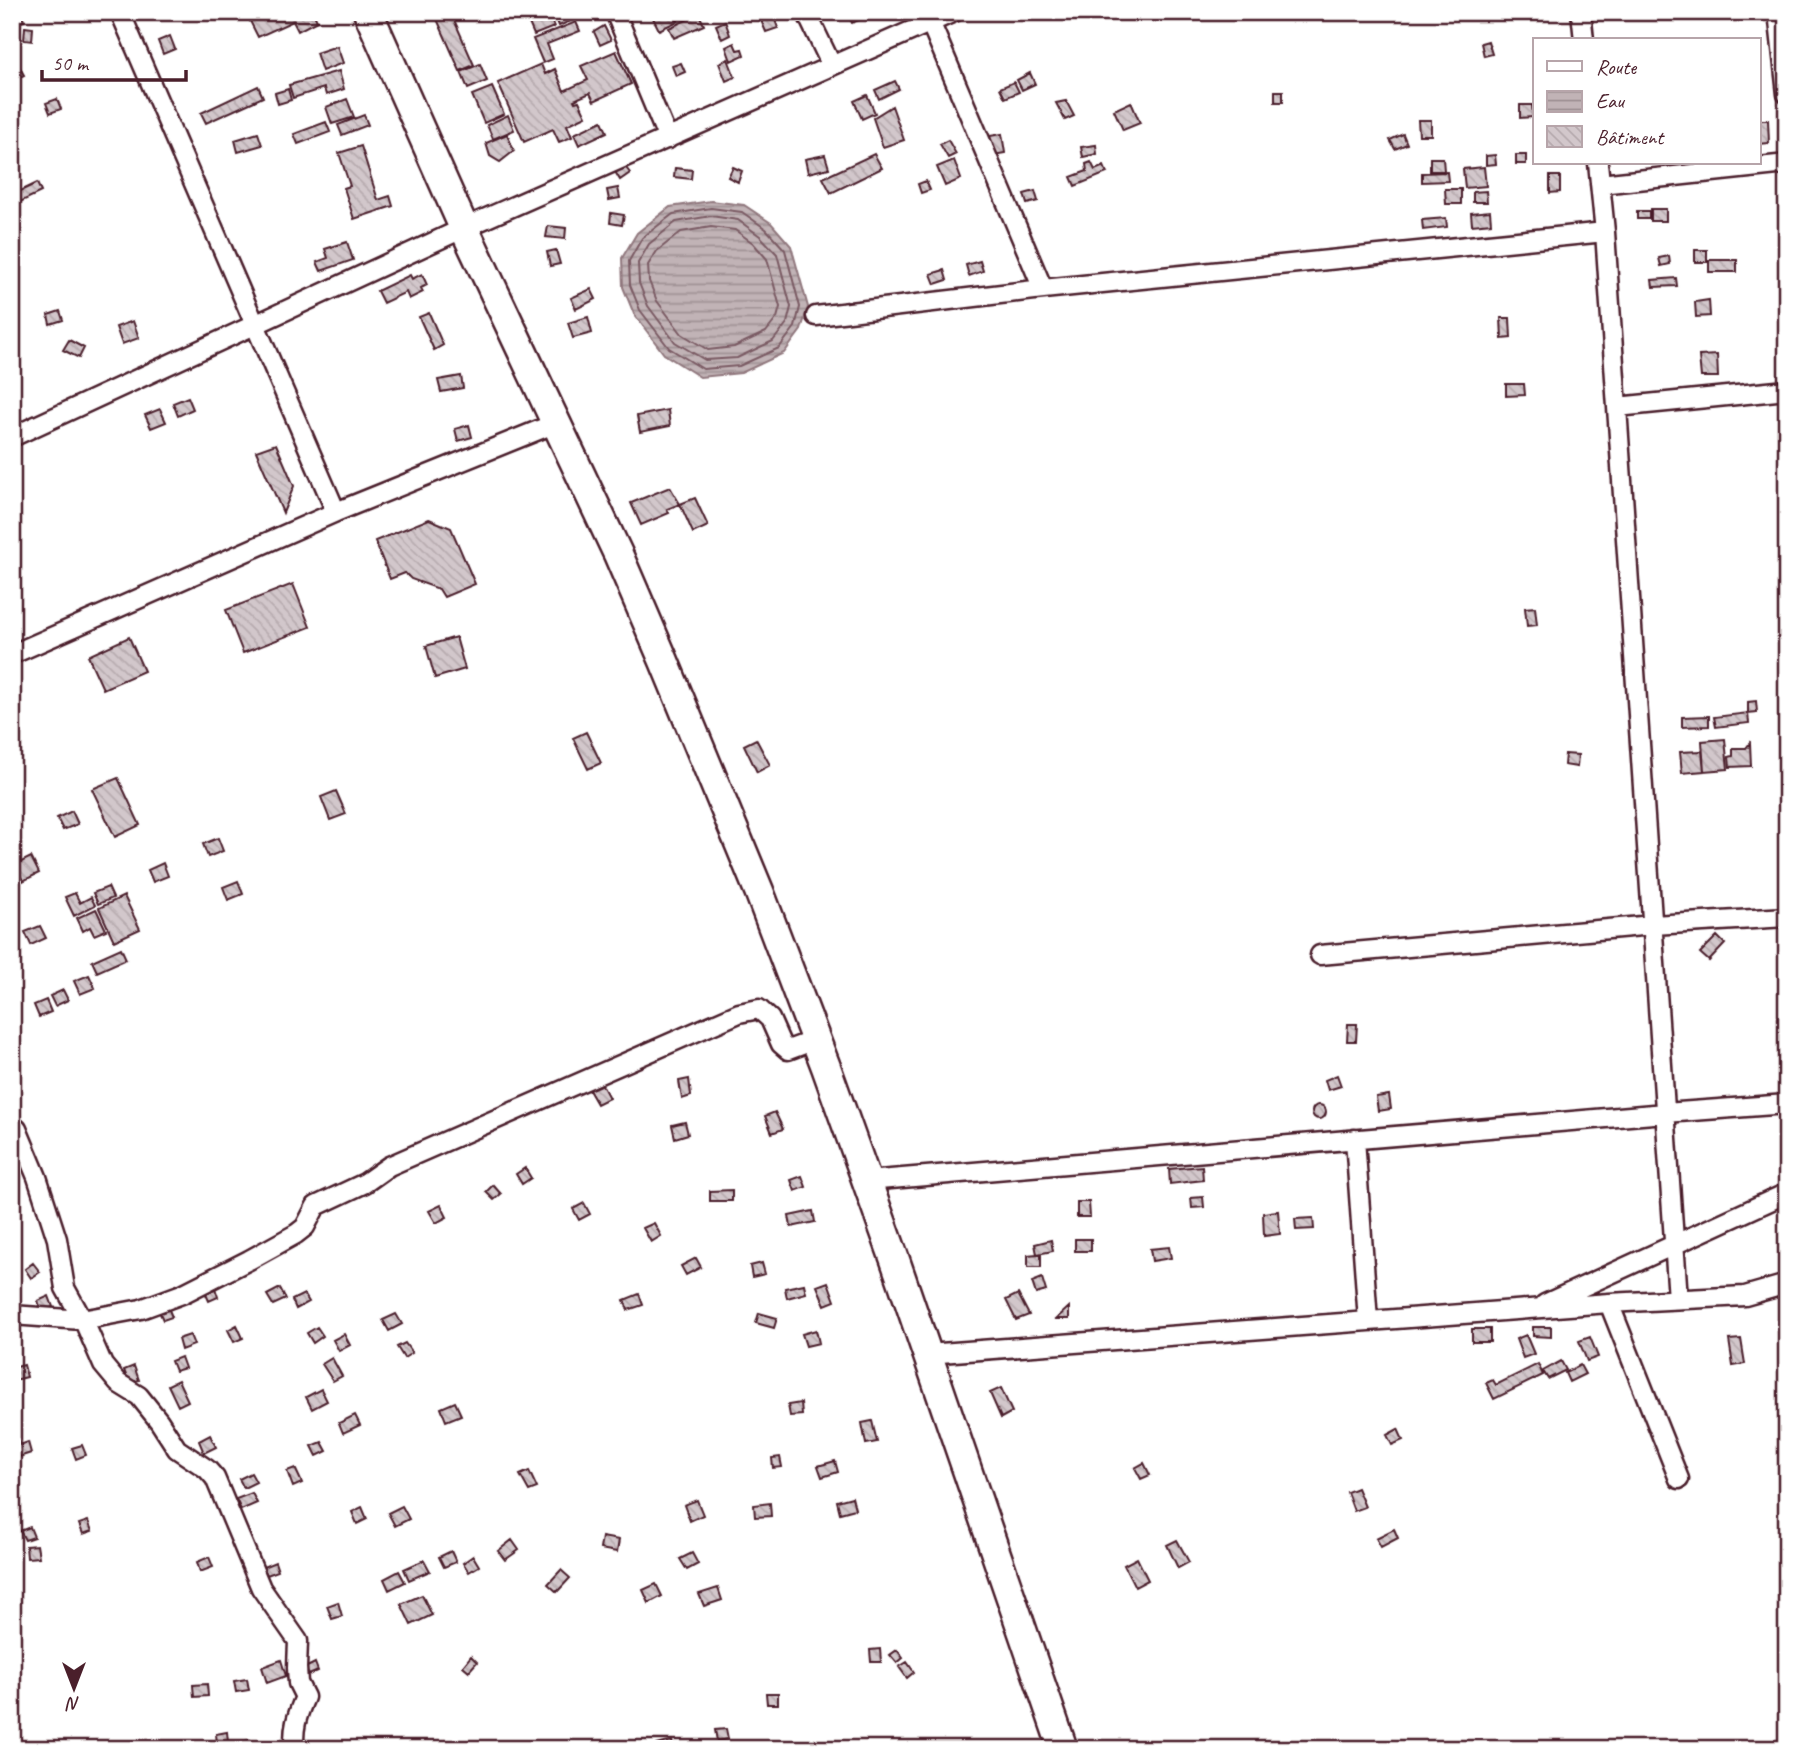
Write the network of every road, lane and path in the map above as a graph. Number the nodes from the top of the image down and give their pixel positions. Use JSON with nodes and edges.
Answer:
{"nodes":[{"id":1,"x":120,"y":12,"type":"edge"},
{"id":2,"x":368,"y":12,"type":"edge"},
{"id":3,"x":615,"y":12,"type":"edge"},
{"id":4,"x":806,"y":12,"type":"edge"},
{"id":5,"x":954,"y":12,"type":"edge"},
{"id":6,"x":1581,"y":12,"type":"edge"},
{"id":7,"x":1778,"y":12,"type":"edge"},
{"id":8,"x":929,"y":18,"type":"edge"},
{"id":9,"x":1584,"y":38,"type":"edge"},
{"id":10,"x":832,"y":66,"type":"junction"},
{"id":11,"x":1787,"y":94,"type":"edge"},
{"id":12,"x":668,"y":138,"type":"junction"},
{"id":13,"x":1598,"y":164,"type":"edge"},
{"id":14,"x":1787,"y":164,"type":"edge"},
{"id":15,"x":1600,"y":184,"type":"junction"},
{"id":16,"x":464,"y":228,"type":"junction"},
{"id":17,"x":1605,"y":232,"type":"junction"},
{"id":18,"x":1043,"y":289,"type":"junction"},
{"id":19,"x":816,"y":316,"type":"dead end"},
{"id":20,"x":255,"y":324,"type":"junction"},
{"id":21,"x":1787,"y":390,"type":"edge"},
{"id":22,"x":1617,"y":407,"type":"junction"},
{"id":23,"x":556,"y":423,"type":"junction"},
{"id":24,"x":12,"y":437,"type":"edge"},
{"id":25,"x":336,"y":512,"type":"junction"},
{"id":26,"x":13,"y":653,"type":"edge"},
{"id":27,"x":1787,"y":917,"type":"edge"},
{"id":28,"x":1653,"y":925,"type":"junction"},
{"id":29,"x":1320,"y":955,"type":"dead end"},
{"id":30,"x":815,"y":1040,"type":"junction"},
{"id":31,"x":1787,"y":1104,"type":"edge"},
{"id":32,"x":1665,"y":1113,"type":"junction"},
{"id":33,"x":17,"y":1129,"type":"dead end"},
{"id":34,"x":1355,"y":1139,"type":"junction"},
{"id":35,"x":867,"y":1181,"type":"junction"},
{"id":36,"x":1787,"y":1193,"type":"edge"},
{"id":37,"x":1674,"y":1245,"type":"junction"},
{"id":38,"x":1787,"y":1284,"type":"edge"},
{"id":39,"x":1678,"y":1299,"type":"junction"},
{"id":40,"x":1609,"y":1303,"type":"junction"},
{"id":41,"x":1535,"y":1309,"type":"junction"},
{"id":42,"x":12,"y":1315,"type":"edge"},
{"id":43,"x":82,"y":1321,"type":"junction"},
{"id":44,"x":1368,"y":1321,"type":"junction"},
{"id":45,"x":928,"y":1354,"type":"junction"},
{"id":46,"x":1679,"y":1479,"type":"dead end"},
{"id":47,"x":295,"y":1749,"type":"edge"},
{"id":48,"x":1063,"y":1749,"type":"edge"}],
"edges":[{"from":1,"to":20,"type":"street"},
{"from":2,"to":16,"type":"main road"},
{"from":3,"to":12,"type":"street"},
{"from":4,"to":10,"type":"street"},
{"from":5,"to":8,"type":"street"},
{"from":6,"to":9,"type":"street"},
{"from":7,"to":11,"type":"street"},
{"from":8,"to":10,"type":"street"},
{"from":8,"to":18,"type":"street"},
{"from":10,"to":12,"type":"street"},
{"from":12,"to":16,"type":"street"},
{"from":13,"to":15,"type":"street"},
{"from":14,"to":15,"type":"street"},
{"from":15,"to":17,"type":"street"},
{"from":16,"to":20,"type":"street"},
{"from":16,"to":23,"type":"main road"},
{"from":17,"to":18,"type":"street"},
{"from":17,"to":22,"type":"street"},
{"from":18,"to":19,"type":"street"},
{"from":20,"to":24,"type":"street"},
{"from":20,"to":25,"type":"street"},
{"from":21,"to":22,"type":"street"},
{"from":22,"to":28,"type":"street"},
{"from":23,"to":25,"type":"street"},
{"from":23,"to":30,"type":"main road"},
{"from":25,"to":26,"type":"street"},
{"from":27,"to":28,"type":"street"},
{"from":28,"to":29,"type":"street"},
{"from":28,"to":32,"type":"street"},
{"from":30,"to":35,"type":"main road"},
{"from":30,"to":43,"type":"street"},
{"from":31,"to":32,"type":"street"},
{"from":32,"to":34,"type":"street"},
{"from":32,"to":37,"type":"street"},
{"from":33,"to":43,"type":"street"},
{"from":34,"to":35,"type":"street"},
{"from":34,"to":44,"type":"street"},
{"from":35,"to":45,"type":"main road"},
{"from":36,"to":37,"type":"street"},
{"from":37,"to":39,"type":"street"},
{"from":37,"to":41,"type":"street"},
{"from":38,"to":39,"type":"street"},
{"from":39,"to":40,"type":"street"},
{"from":40,"to":41,"type":"street"},
{"from":40,"to":46,"type":"street"},
{"from":41,"to":44,"type":"street"},
{"from":42,"to":43,"type":"street"},
{"from":43,"to":47,"type":"street"},
{"from":44,"to":45,"type":"street"},
{"from":45,"to":48,"type":"main road"}]}
